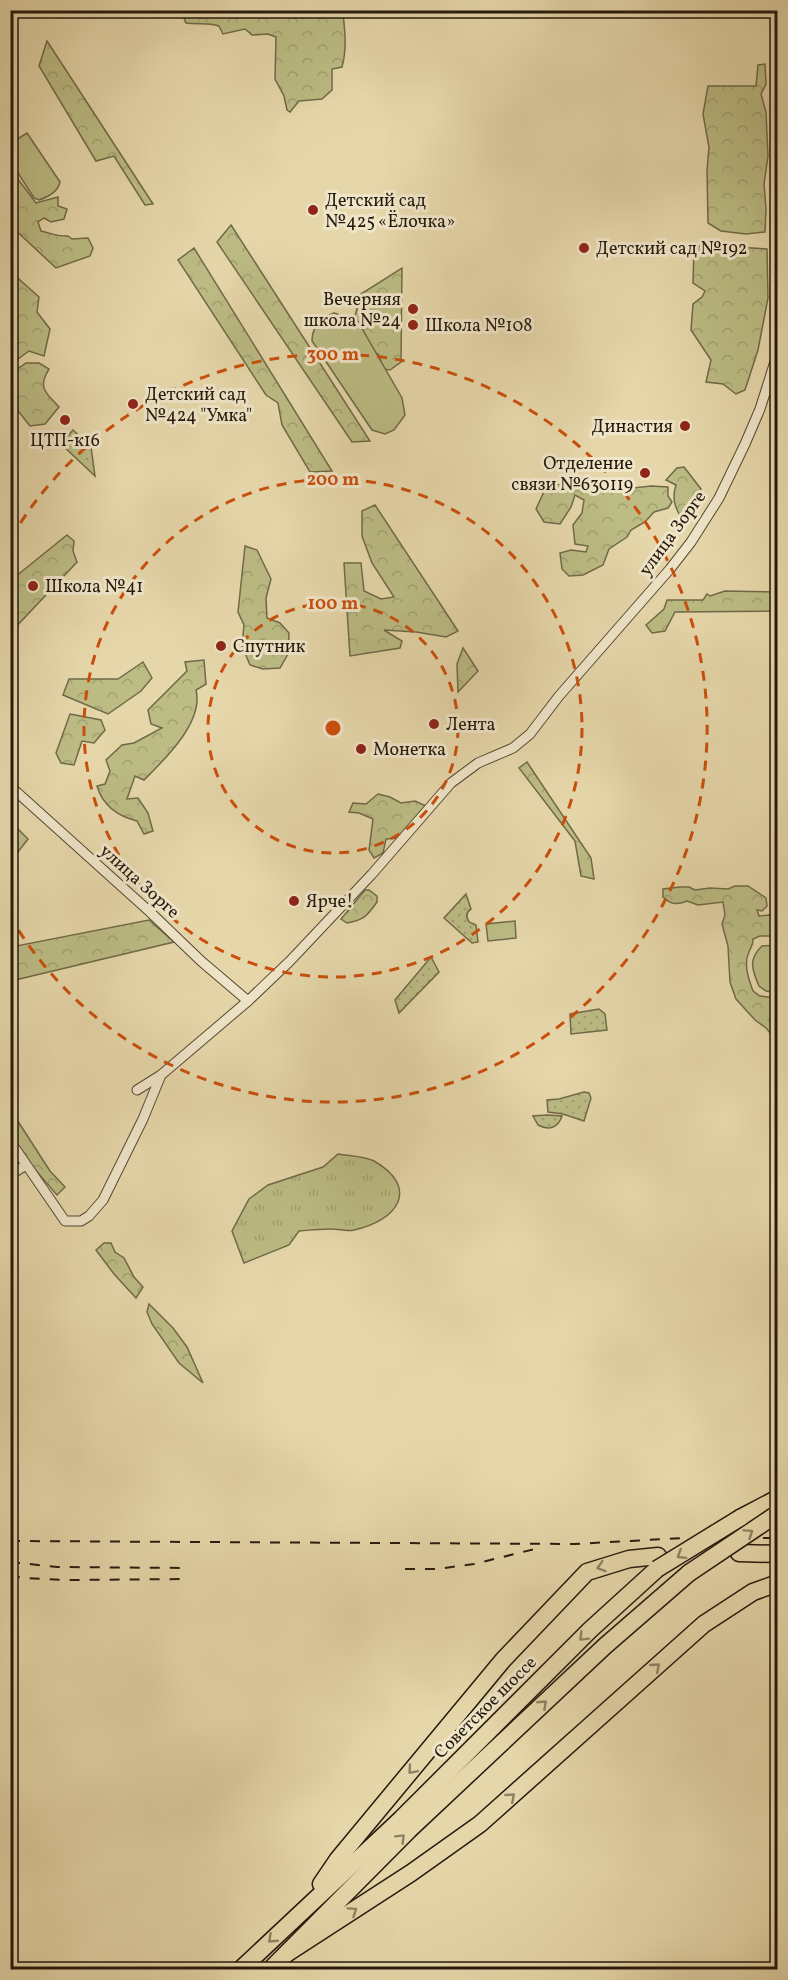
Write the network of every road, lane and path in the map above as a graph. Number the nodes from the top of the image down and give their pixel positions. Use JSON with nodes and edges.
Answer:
{"nodes":[{"id":1,"x":777,"y":352,"type":"edge"},
{"id":2,"x":10,"y":786,"type":"edge"},
{"id":3,"x":248,"y":1001,"type":"junction"},
{"id":4,"x":161,"y":1075,"type":"junction"},
{"id":5,"x":137,"y":1090,"type":"dead end"},
{"id":6,"x":10,"y":1141,"type":"edge"},
{"id":7,"x":26,"y":1166,"type":"junction"},
{"id":8,"x":10,"y":1175,"type":"edge"},
{"id":9,"x":777,"y":1498,"type":"edge"},
{"id":10,"x":776,"y":1516,"type":"edge"},
{"id":11,"x":739,"y":1553,"type":"dead end"},
{"id":12,"x":777,"y":1554,"type":"edge"},
{"id":13,"x":658,"y":1563,"type":"junction"},
{"id":14,"x":777,"y":1582,"type":"edge"},
{"id":15,"x":304,"y":1909,"type":"junction"},
{"id":16,"x":286,"y":1954,"type":"junction"},
{"id":17,"x":240,"y":1970,"type":"edge"},
{"id":18,"x":270,"y":1970,"type":"edge"}],
"edges":[{"from":1,"to":3,"type":"street","name":"улица Зорге"},
{"from":2,"to":3,"type":"street","name":"улица Зорге"},
{"from":3,"to":4,"type":"street","name":"улица Зорге"},
{"from":4,"to":5,"type":"street","name":"улица Зорге"},
{"from":4,"to":7,"type":"street"},
{"from":6,"to":7,"type":"street"},
{"from":7,"to":8,"type":"street"},
{"from":9,"to":13,"type":"highway","name":"Советское шоссе","one_way":true,"bridge":true},
{"from":16,"to":10,"type":"highway","name":"Советское шоссе","one_way":true,"bridge":true},
{"from":11,"to":12,"type":"highway"},
{"from":13,"to":15,"type":"highway","name":"Советское шоссе","one_way":true},
{"from":13,"to":15,"type":"highway","one_way":true},
{"from":16,"to":14,"type":"highway","one_way":true},
{"from":15,"to":17,"type":"highway","name":"Советское шоссе","one_way":true},
{"from":16,"to":18,"type":"highway","name":"Советское шоссе"}]}
